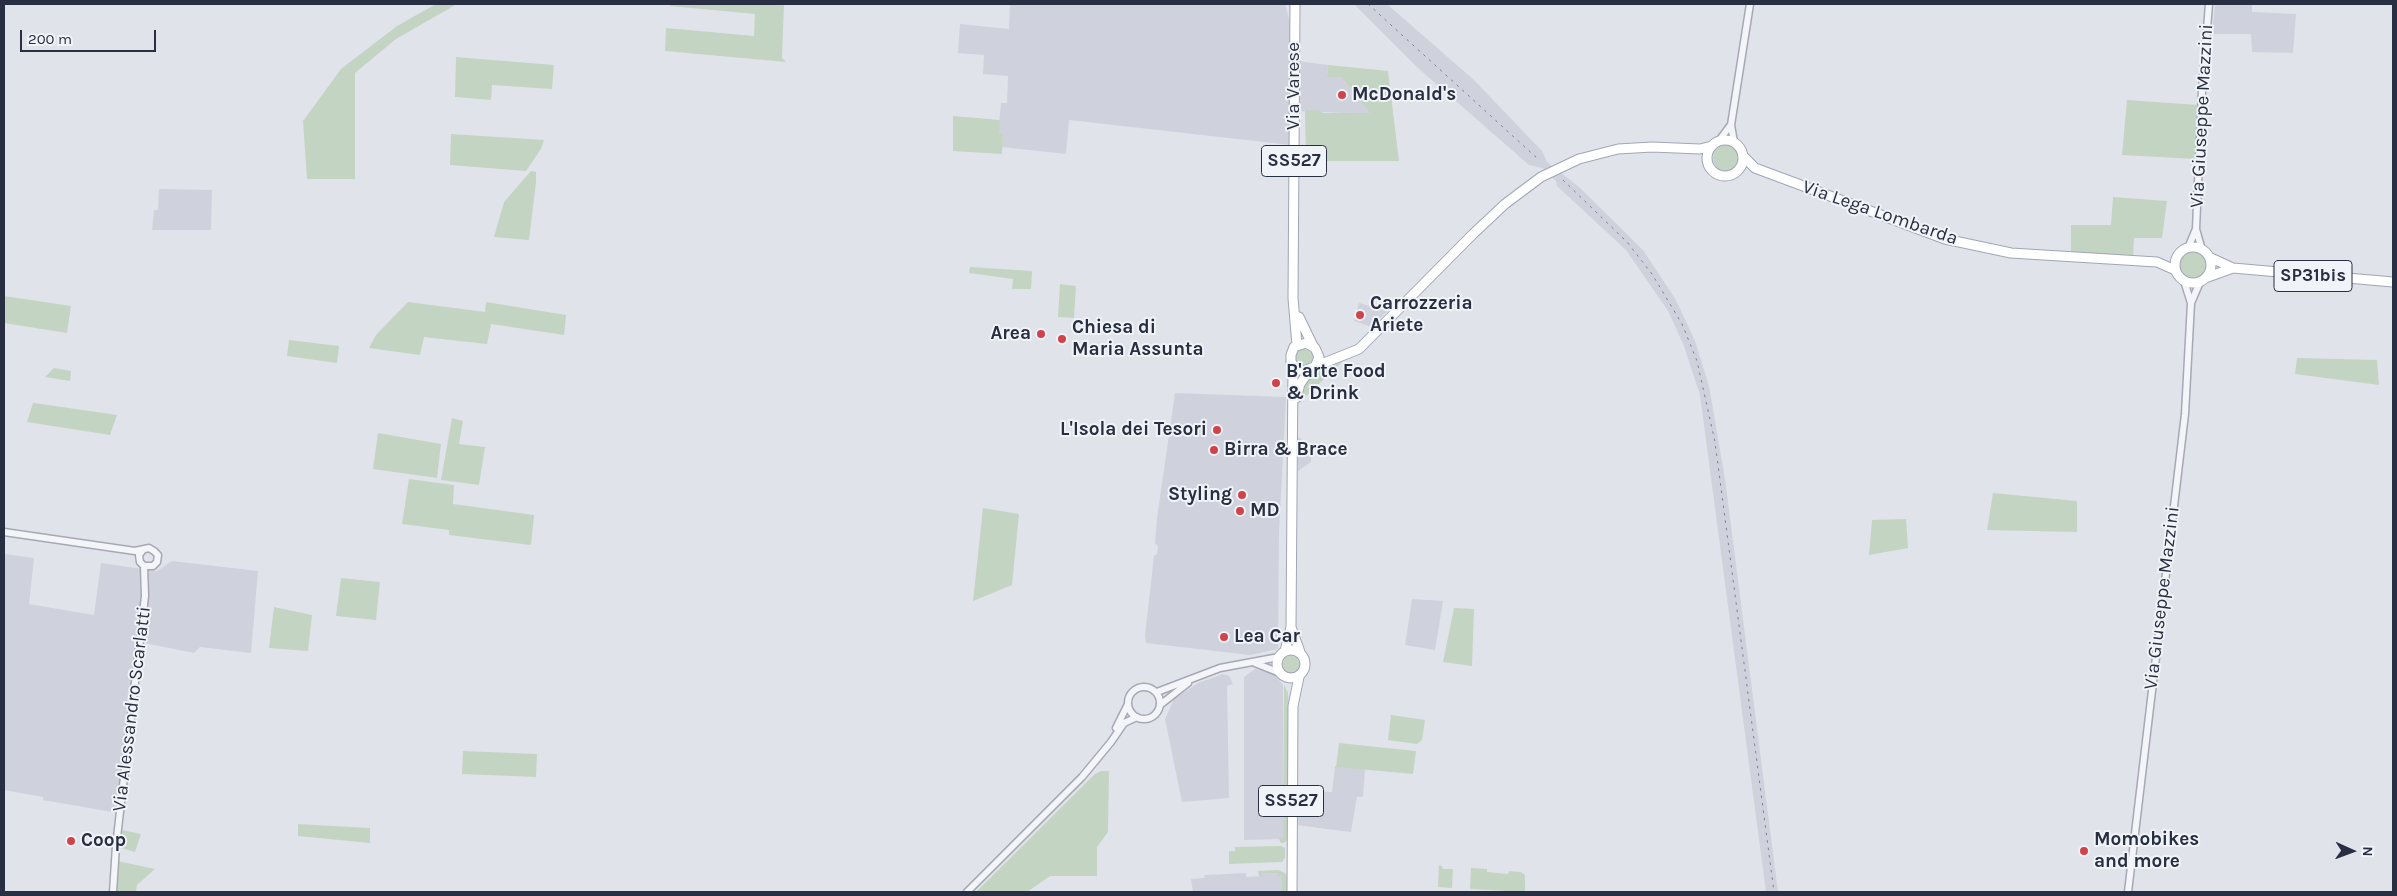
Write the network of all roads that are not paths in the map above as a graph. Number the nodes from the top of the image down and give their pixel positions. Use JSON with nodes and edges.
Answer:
{"nodes":[{"id":1,"x":1293,"y":4,"type":"edge"},
{"id":2,"x":2209,"y":4,"type":"edge"},
{"id":3,"x":1750,"y":5,"type":"edge"},
{"id":4,"x":1731,"y":125,"type":"junction"},
{"id":5,"x":1734,"y":142,"type":"junction"},
{"id":6,"x":1716,"y":144,"type":"junction"},
{"id":7,"x":1686,"y":148,"type":"junction"},
{"id":8,"x":1743,"y":156,"type":"junction"},
{"id":9,"x":1709,"y":164,"type":"junction"},
{"id":10,"x":1755,"y":168,"type":"junction"},
{"id":11,"x":1736,"y":172,"type":"junction"},
{"id":12,"x":2196,"y":229,"type":"junction"},
{"id":13,"x":2188,"y":248,"type":"junction"},
{"id":14,"x":2205,"y":253,"type":"junction"},
{"id":15,"x":2177,"y":257,"type":"junction"},
{"id":16,"x":2158,"y":262,"type":"junction"},
{"id":17,"x":2233,"y":268,"type":"junction"},
{"id":18,"x":2175,"y":270,"type":"junction"},
{"id":19,"x":2203,"y":280,"type":"junction"},
{"id":20,"x":2184,"y":281,"type":"junction"},
{"id":21,"x":2393,"y":282,"type":"edge"},
{"id":22,"x":1293,"y":298,"type":"junction"},
{"id":23,"x":2191,"y":304,"type":"junction"},
{"id":24,"x":1297,"y":345,"type":"junction"},
{"id":25,"x":1314,"y":347,"type":"junction"},
{"id":26,"x":1340,"y":356,"type":"junction"},
{"id":27,"x":1293,"y":366,"type":"junction"},
{"id":28,"x":1312,"y":369,"type":"junction"},
{"id":29,"x":1293,"y":415,"type":"junction"},
{"id":30,"x":4,"y":532,"type":"edge"},
{"id":31,"x":123,"y":549,"type":"junction"},
{"id":32,"x":143,"y":550,"type":"junction"},
{"id":33,"x":142,"y":564,"type":"junction"},
{"id":34,"x":153,"y":566,"type":"junction"},
{"id":35,"x":145,"y":596,"type":"junction"},
{"id":36,"x":1291,"y":627,"type":"junction"},
{"id":37,"x":1300,"y":652,"type":"junction"},
{"id":38,"x":1282,"y":654,"type":"junction"},
{"id":39,"x":1254,"y":662,"type":"junction"},
{"id":40,"x":1282,"y":675,"type":"junction"},
{"id":41,"x":1298,"y":677,"type":"junction"},
{"id":42,"x":1194,"y":678,"type":"junction"},
{"id":43,"x":1157,"y":692,"type":"junction"},
{"id":44,"x":1128,"y":704,"type":"junction"},
{"id":45,"x":1160,"y":705,"type":"junction"},
{"id":46,"x":1292,"y":706,"type":"junction"},
{"id":47,"x":1137,"y":717,"type":"junction"},
{"id":48,"x":1098,"y":758,"type":"junction"},
{"id":49,"x":112,"y":881,"type":"junction"},
{"id":50,"x":108,"y":892,"type":"edge"},
{"id":51,"x":113,"y":892,"type":"edge"},
{"id":52,"x":967,"y":892,"type":"edge"},
{"id":53,"x":1292,"y":892,"type":"edge"},
{"id":54,"x":2128,"y":892,"type":"edge"}],
"edges":[{"from":1,"to":22,"type":"main road","name":"Via Varese","number":"SS527"},
{"from":2,"to":12,"type":"street","name":"Via Giuseppe Mazzini"},
{"from":3,"to":4,"type":"street"},
{"from":4,"to":5,"type":"street"},
{"from":4,"to":6,"type":"street"},
{"from":5,"to":6,"type":"main road"},
{"from":5,"to":8,"type":"main road"},
{"from":6,"to":7,"type":"main road"},
{"from":6,"to":9,"type":"main road"},
{"from":7,"to":9,"type":"main road"},
{"from":7,"to":26,"type":"main road"},
{"from":8,"to":10,"type":"main road","name":"Via Lega Lombarda"},
{"from":8,"to":11,"type":"main road"},
{"from":9,"to":11,"type":"main road"},
{"from":10,"to":11,"type":"main road"},
{"from":10,"to":16,"type":"main road","name":"Via Lega Lombarda"},
{"from":12,"to":13,"type":"street"},
{"from":12,"to":14,"type":"street"},
{"from":13,"to":14,"type":"main road"},
{"from":13,"to":15,"type":"main road"},
{"from":14,"to":17,"type":"main road","number":"SP31bis"},
{"from":14,"to":19,"type":"main road"},
{"from":15,"to":16,"type":"main road","name":"Via Lega Lombarda"},
{"from":15,"to":18,"type":"main road"},
{"from":16,"to":18,"type":"main road","name":"Via Lega Lombarda"},
{"from":17,"to":19,"type":"main road","number":"SP31bis"},
{"from":17,"to":21,"type":"main road","number":"SP31bis"},
{"from":18,"to":20,"type":"main road"},
{"from":19,"to":20,"type":"main road"},
{"from":19,"to":23,"type":"street","name":"Via Giuseppe Mazzini"},
{"from":20,"to":23,"type":"street","name":"Via Giuseppe Mazzini"},
{"from":22,"to":24,"type":"main road","name":"Via Varese","number":"SS527"},
{"from":22,"to":25,"type":"main road","name":"Via Varese","number":"SS527"},
{"from":23,"to":54,"type":"street","name":"Via Giuseppe Mazzini"},
{"from":24,"to":25,"type":"main road"},
{"from":24,"to":27,"type":"main road","number":"SS527"},
{"from":25,"to":26,"type":"main road"},
{"from":25,"to":28,"type":"main road","number":"SS527"},
{"from":26,"to":28,"type":"main road"},
{"from":27,"to":28,"type":"main road"},
{"from":27,"to":29,"type":"main road","number":"SS527"},
{"from":28,"to":29,"type":"main road","number":"SS527"},
{"from":29,"to":36,"type":"main road","number":"SS527"},
{"from":30,"to":31,"type":"street"},
{"from":31,"to":32,"type":"street"},
{"from":31,"to":33,"type":"street"},
{"from":32,"to":33,"type":"street"},
{"from":32,"to":34,"type":"street"},
{"from":33,"to":34,"type":"street"},
{"from":33,"to":35,"type":"street","name":"Via Alessandro Scarlatti"},
{"from":34,"to":35,"type":"street","name":"Via Alessandro Scarlatti"},
{"from":35,"to":49,"type":"street","name":"Via Alessandro Scarlatti"},
{"from":36,"to":37,"type":"main road","number":"SS527"},
{"from":36,"to":38,"type":"main road","number":"SS527"},
{"from":37,"to":38,"type":"main road"},
{"from":37,"to":41,"type":"main road","number":"SS527"},
{"from":38,"to":39,"type":"street"},
{"from":38,"to":40,"type":"main road","number":"SS527"},
{"from":39,"to":40,"type":"street"},
{"from":39,"to":42,"type":"street"},
{"from":40,"to":41,"type":"main road"},
{"from":40,"to":46,"type":"main road","number":"SS527"},
{"from":41,"to":46,"type":"main road","number":"SS527"},
{"from":42,"to":43,"type":"street"},
{"from":42,"to":45,"type":"street"},
{"from":43,"to":44,"type":"street"},
{"from":43,"to":45,"type":"street"},
{"from":44,"to":47,"type":"street"},
{"from":44,"to":48,"type":"street"},
{"from":45,"to":47,"type":"street"},
{"from":46,"to":53,"type":"main road","number":"SS527"},
{"from":47,"to":48,"type":"street"},
{"from":48,"to":52,"type":"street"},
{"from":49,"to":50,"type":"street","name":"Via Alessandro Scarlatti"},
{"from":49,"to":51,"type":"street","name":"Via Alessandro Scarlatti"}]}
